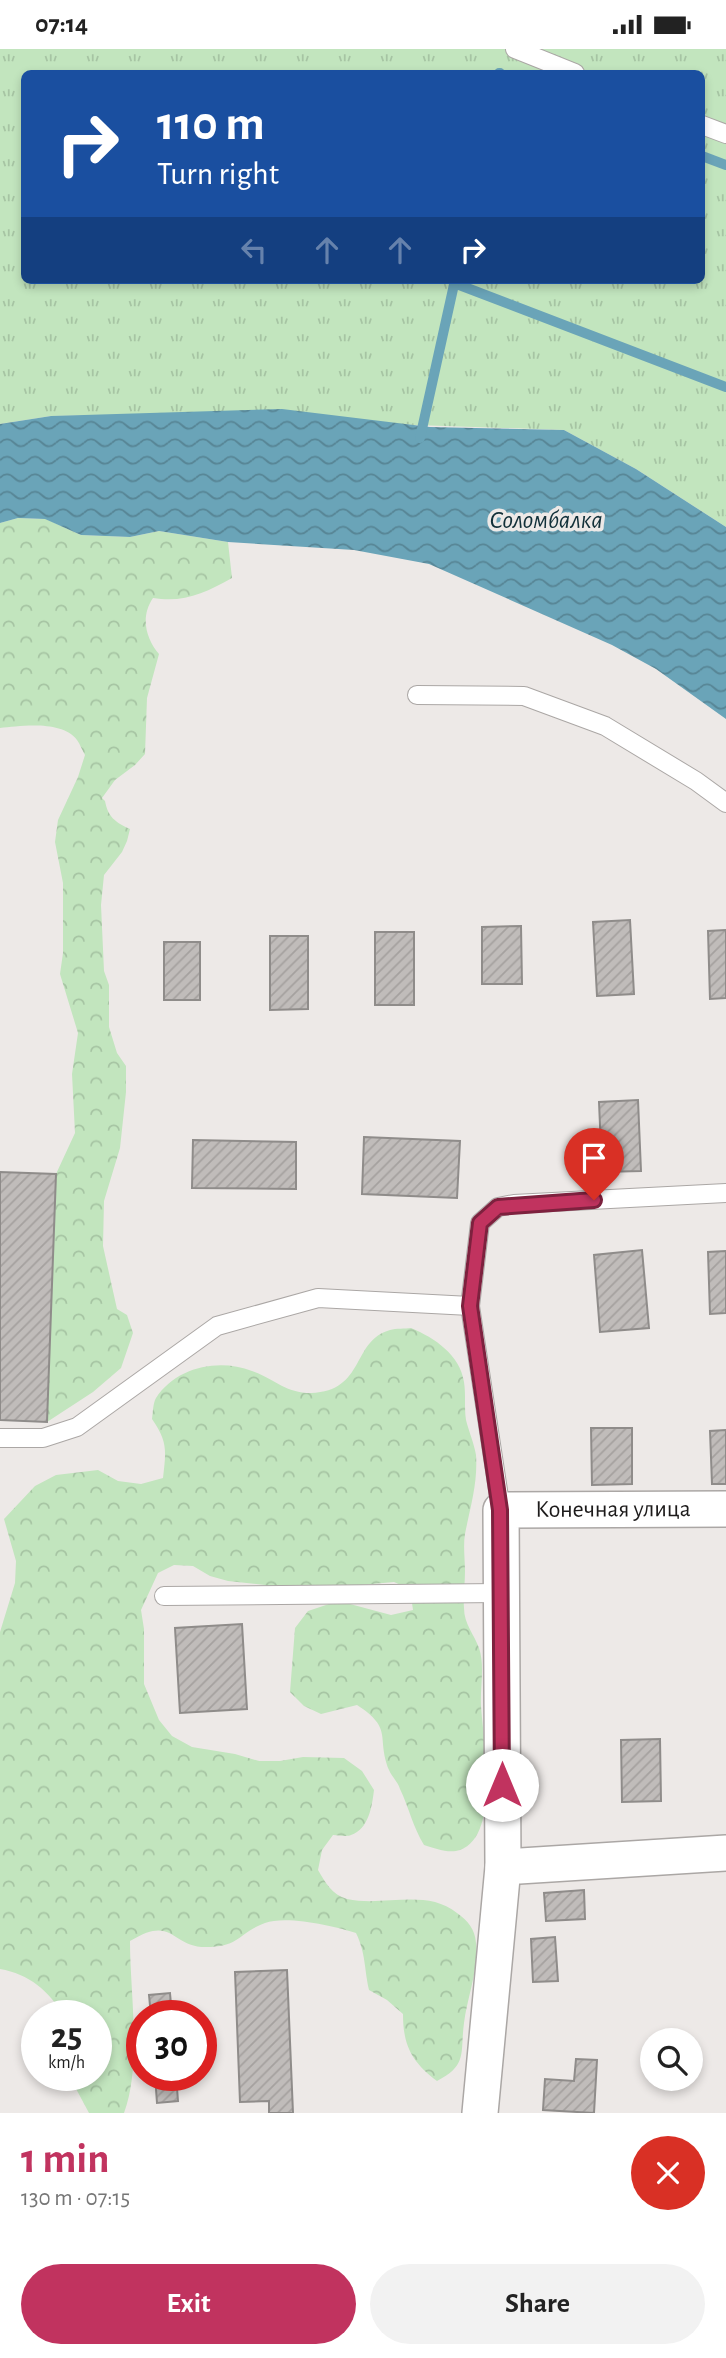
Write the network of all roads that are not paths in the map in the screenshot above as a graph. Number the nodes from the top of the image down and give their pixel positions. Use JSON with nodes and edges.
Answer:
{"nodes":[{"id":1,"x":515,"y":49,"type":"edge"},
{"id":2,"x":568,"y":70,"type":"edge"},
{"id":3,"x":705,"y":126,"type":"edge"},
{"id":4,"x":726,"y":134,"type":"edge"},
{"id":5,"x":417,"y":695,"type":"dead end"},
{"id":6,"x":726,"y":803,"type":"edge"},
{"id":7,"x":726,"y":1193,"type":"edge"},
{"id":8,"x":470,"y":1306,"type":"junction"},
{"id":9,"x":0,"y":1438,"type":"edge"},
{"id":10,"x":726,"y":1509,"type":"edge"},
{"id":11,"x":500,"y":1510,"type":"junction"},
{"id":12,"x":501,"y":1593,"type":"junction"},
{"id":13,"x":164,"y":1596,"type":"dead end"},
{"id":14,"x":726,"y":1853,"type":"edge"},
{"id":15,"x":503,"y":1867,"type":"junction"},
{"id":16,"x":480,"y":2113,"type":"edge"}],
"edges":[{"from":1,"to":2,"type":"lane"},
{"from":3,"to":4,"type":"lane"},
{"from":5,"to":6,"type":"lane"},
{"from":7,"to":8,"type":"lane"},
{"from":8,"to":9,"type":"lane"},
{"from":8,"to":11,"type":"lane"},
{"from":10,"to":11,"type":"street","name":"Конечная улица"},
{"from":11,"to":12,"type":"street"},
{"from":12,"to":13,"type":"lane"},
{"from":12,"to":15,"type":"street"},
{"from":14,"to":15,"type":"street"},
{"from":15,"to":16,"type":"street"}]}
